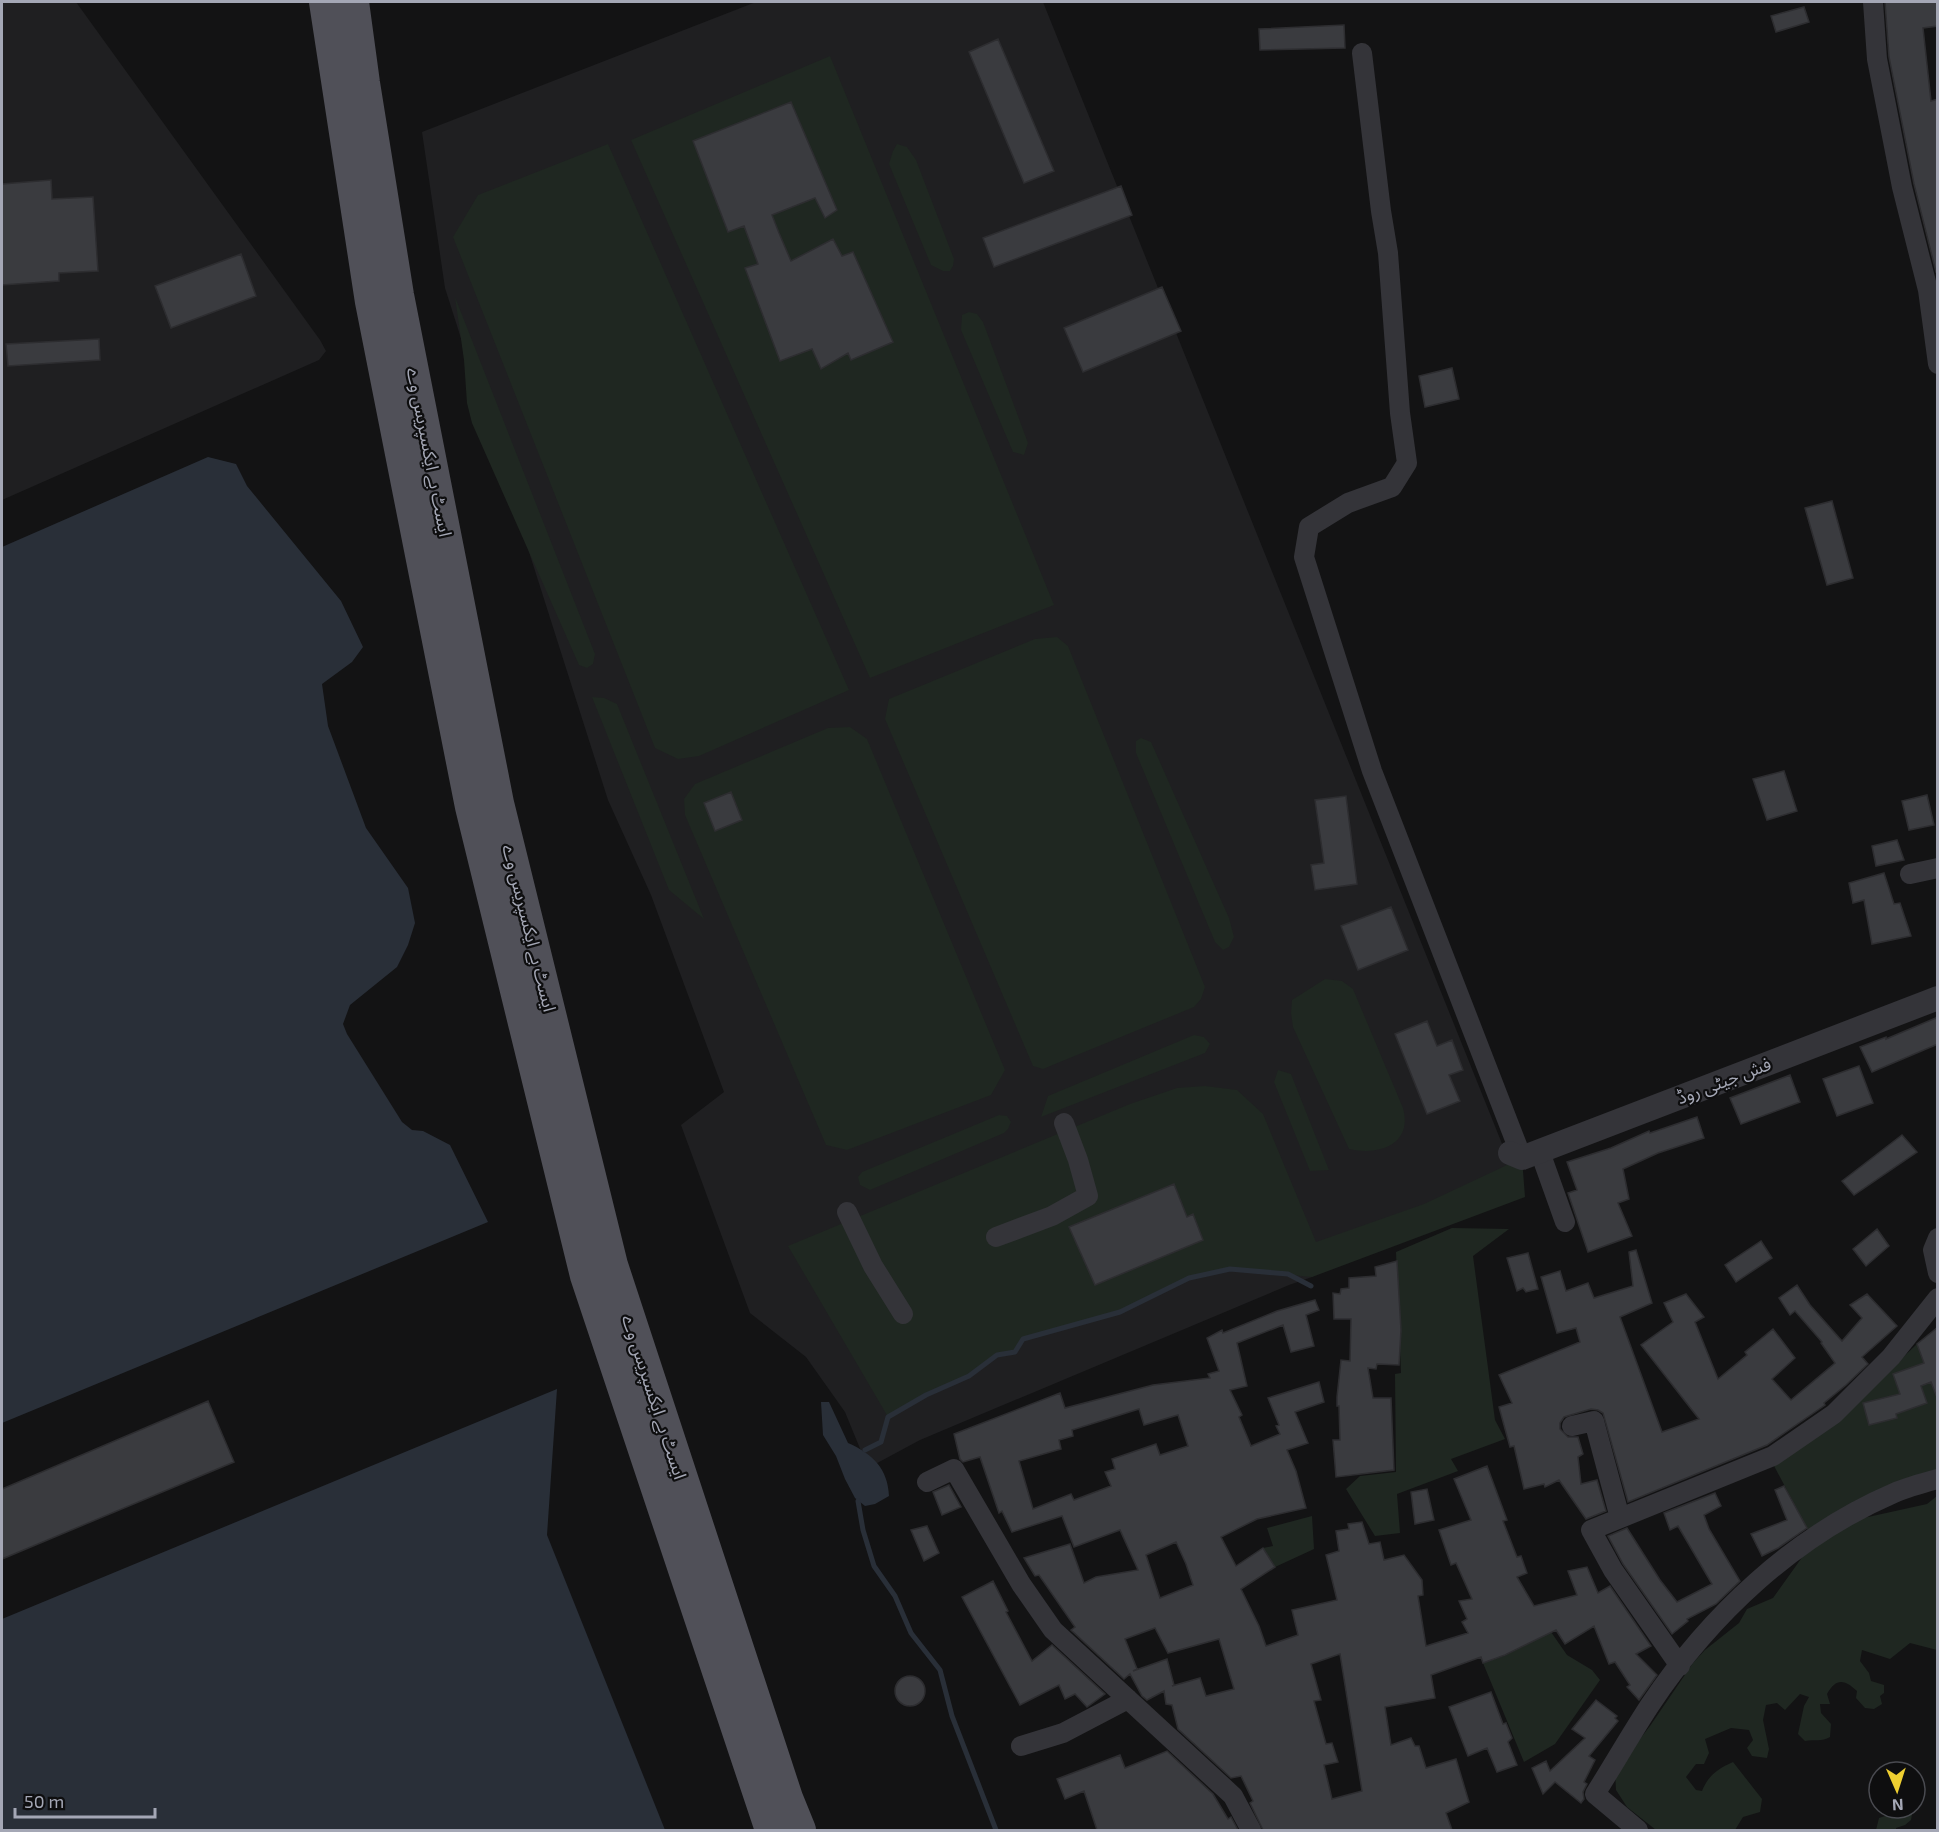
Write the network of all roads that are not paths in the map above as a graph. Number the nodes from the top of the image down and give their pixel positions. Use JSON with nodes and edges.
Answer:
{"nodes":[{"id":1,"x":325,"y":2,"type":"edge"},
{"id":2,"x":353,"y":2,"type":"edge"},
{"id":3,"x":1873,"y":2,"type":"edge"},
{"id":4,"x":1362,"y":52,"type":"dead end"},
{"id":5,"x":1938,"y":364,"type":"edge"},
{"id":6,"x":1938,"y":868,"type":"edge"},
{"id":7,"x":1910,"y":874,"type":"dead end"},
{"id":8,"x":1938,"y":998,"type":"edge"},
{"id":9,"x":1064,"y":1123,"type":"dead end"},
{"id":10,"x":1524,"y":1154,"type":"junction"},
{"id":11,"x":847,"y":1212,"type":"dead end"},
{"id":12,"x":1565,"y":1222,"type":"dead end"},
{"id":13,"x":996,"y":1237,"type":"dead end"},
{"id":14,"x":1938,"y":1238,"type":"edge"},
{"id":15,"x":1938,"y":1273,"type":"edge"},
{"id":16,"x":1938,"y":1298,"type":"edge"},
{"id":17,"x":903,"y":1314,"type":"dead end"},
{"id":18,"x":1572,"y":1426,"type":"dead end"},
{"id":19,"x":1938,"y":1479,"type":"edge"},
{"id":20,"x":927,"y":1482,"type":"dead end"},
{"id":21,"x":1620,"y":1518,"type":"junction"},
{"id":22,"x":1680,"y":1666,"type":"junction"},
{"id":23,"x":1128,"y":1699,"type":"junction"},
{"id":24,"x":1021,"y":1746,"type":"dead end"},
{"id":25,"x":771,"y":1830,"type":"edge"},
{"id":26,"x":800,"y":1830,"type":"edge"},
{"id":27,"x":1251,"y":1830,"type":"edge"},
{"id":28,"x":1638,"y":1830,"type":"edge"}],
"edges":[{"from":1,"to":25,"type":"main road","name":"ایسٹ بے ایکسپریس وے"},
{"from":2,"to":26,"type":"main road","name":"ایسٹ بے ایکسپریس وے"},
{"from":3,"to":5,"type":"street"},
{"from":4,"to":10,"type":"street"},
{"from":6,"to":7,"type":"street"},
{"from":8,"to":10,"type":"street","name":"فش جیٹی روڈ"},
{"from":9,"to":13,"type":"street"},
{"from":10,"to":12,"type":"street"},
{"from":11,"to":17,"type":"street"},
{"from":14,"to":15,"type":"street"},
{"from":16,"to":21,"type":"street"},
{"from":18,"to":21,"type":"street"},
{"from":19,"to":22,"type":"street"},
{"from":20,"to":23,"type":"street"},
{"from":21,"to":22,"type":"street"},
{"from":22,"to":28,"type":"street"},
{"from":23,"to":24,"type":"street"},
{"from":23,"to":27,"type":"street"}]}
